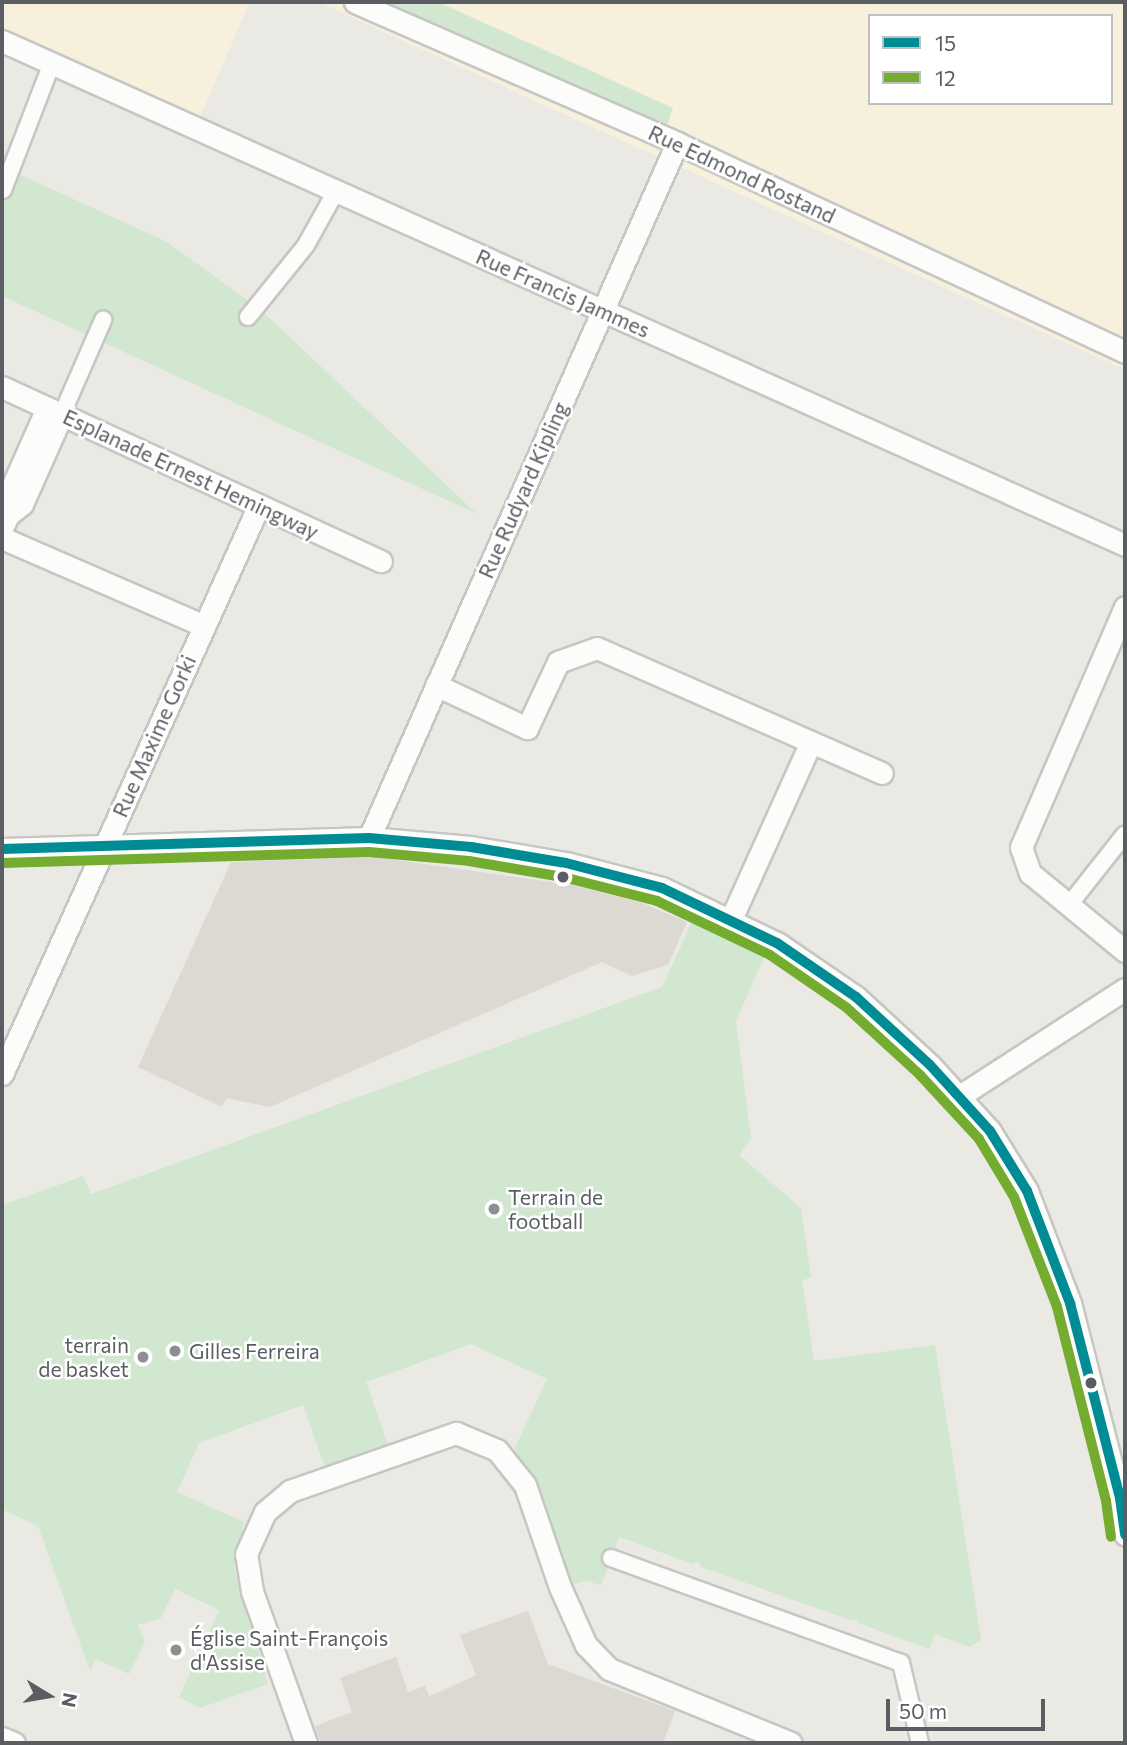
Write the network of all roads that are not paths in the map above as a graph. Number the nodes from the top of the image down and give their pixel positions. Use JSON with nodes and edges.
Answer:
{"nodes":[{"id":1,"x":355,"y":2,"type":"edge"},
{"id":2,"x":2,"y":41,"type":"edge"},
{"id":3,"x":52,"y":63,"type":"junction"},
{"id":4,"x":677,"y":143,"type":"junction"},
{"id":5,"x":3,"y":190,"type":"edge"},
{"id":6,"x":335,"y":191,"type":"junction"},
{"id":7,"x":602,"y":311,"type":"junction"},
{"id":8,"x":248,"y":317,"type":"dead end"},
{"id":9,"x":103,"y":320,"type":"dead end"},
{"id":10,"x":1125,"y":352,"type":"edge"},
{"id":11,"x":2,"y":387,"type":"edge"},
{"id":12,"x":55,"y":411,"type":"junction"},
{"id":13,"x":259,"y":505,"type":"junction"},
{"id":14,"x":4,"y":518,"type":"edge"},
{"id":15,"x":2,"y":538,"type":"edge"},
{"id":16,"x":1125,"y":545,"type":"edge"},
{"id":17,"x":381,"y":561,"type":"dead end"},
{"id":18,"x":1125,"y":607,"type":"edge"},
{"id":19,"x":204,"y":626,"type":"junction"},
{"id":20,"x":436,"y":685,"type":"junction"},
{"id":21,"x":811,"y":742,"type":"junction"},
{"id":22,"x":882,"y":773,"type":"dead end"},
{"id":23,"x":1125,"y":834,"type":"edge"},
{"id":24,"x":369,"y":838,"type":"junction"},
{"id":25,"x":104,"y":847,"type":"junction"},
{"id":26,"x":2,"y":849,"type":"edge"},
{"id":27,"x":1069,"y":905,"type":"junction"},
{"id":28,"x":731,"y":919,"type":"junction"},
{"id":29,"x":1125,"y":951,"type":"edge"},
{"id":30,"x":1125,"y":989,"type":"edge"},
{"id":31,"x":2,"y":1074,"type":"edge"},
{"id":32,"x":958,"y":1097,"type":"junction"},
{"id":33,"x":1123,"y":1497,"type":"edge"},
{"id":34,"x":1125,"y":1535,"type":"edge"},
{"id":35,"x":611,"y":1558,"type":"dead end"},
{"id":36,"x":2,"y":1738,"type":"edge"},
{"id":37,"x":767,"y":1738,"type":"edge"},
{"id":38,"x":14,"y":1743,"type":"edge"},
{"id":39,"x":306,"y":1743,"type":"edge"},
{"id":40,"x":791,"y":1743,"type":"edge"},
{"id":41,"x":920,"y":1743,"type":"edge"}],
"edges":[{"from":1,"to":4,"type":"street","name":"Rue Edmond Rostand"},
{"from":2,"to":3,"type":"street","name":"Rue Francis Jammes"},
{"from":3,"to":5,"type":"street"},
{"from":3,"to":6,"type":"street","name":"Rue Francis Jammes"},
{"from":4,"to":7,"type":"street","name":"Rue Rudyard Kipling"},
{"from":4,"to":10,"type":"street","name":"Rue Edmond Rostand"},
{"from":6,"to":7,"type":"street","name":"Rue Francis Jammes"},
{"from":6,"to":8,"type":"street"},
{"from":7,"to":16,"type":"street","name":"Rue Francis Jammes"},
{"from":7,"to":20,"type":"street","name":"Rue Rudyard Kipling"},
{"from":9,"to":12,"type":"street"},
{"from":11,"to":12,"type":"street","name":"Esplanade Ernest Hemingway"},
{"from":12,"to":13,"type":"street","name":"Esplanade Ernest Hemingway"},
{"from":12,"to":14,"type":"street"},
{"from":13,"to":17,"type":"street","name":"Esplanade Ernest Hemingway"},
{"from":13,"to":19,"type":"street","name":"Rue Maxime Gorki"},
{"from":15,"to":19,"type":"street"},
{"from":18,"to":27,"type":"street"},
{"from":19,"to":25,"type":"street","name":"Rue Maxime Gorki"},
{"from":20,"to":21,"type":"street"},
{"from":20,"to":24,"type":"street","name":"Rue Rudyard Kipling"},
{"from":21,"to":22,"type":"street"},
{"from":21,"to":28,"type":"street"},
{"from":23,"to":27,"type":"street"},
{"from":24,"to":25,"type":"street"},
{"from":24,"to":28,"type":"street"},
{"from":25,"to":26,"type":"street"},
{"from":25,"to":31,"type":"street","name":"Rue Maxime Gorki"},
{"from":27,"to":29,"type":"street"},
{"from":28,"to":32,"type":"street"},
{"from":30,"to":32,"type":"street"},
{"from":32,"to":33,"type":"street"},
{"from":33,"to":34,"type":"street"},
{"from":35,"to":41,"type":"street"},
{"from":36,"to":38,"type":"street"},
{"from":37,"to":39,"type":"street"},
{"from":37,"to":40,"type":"street"}]}
